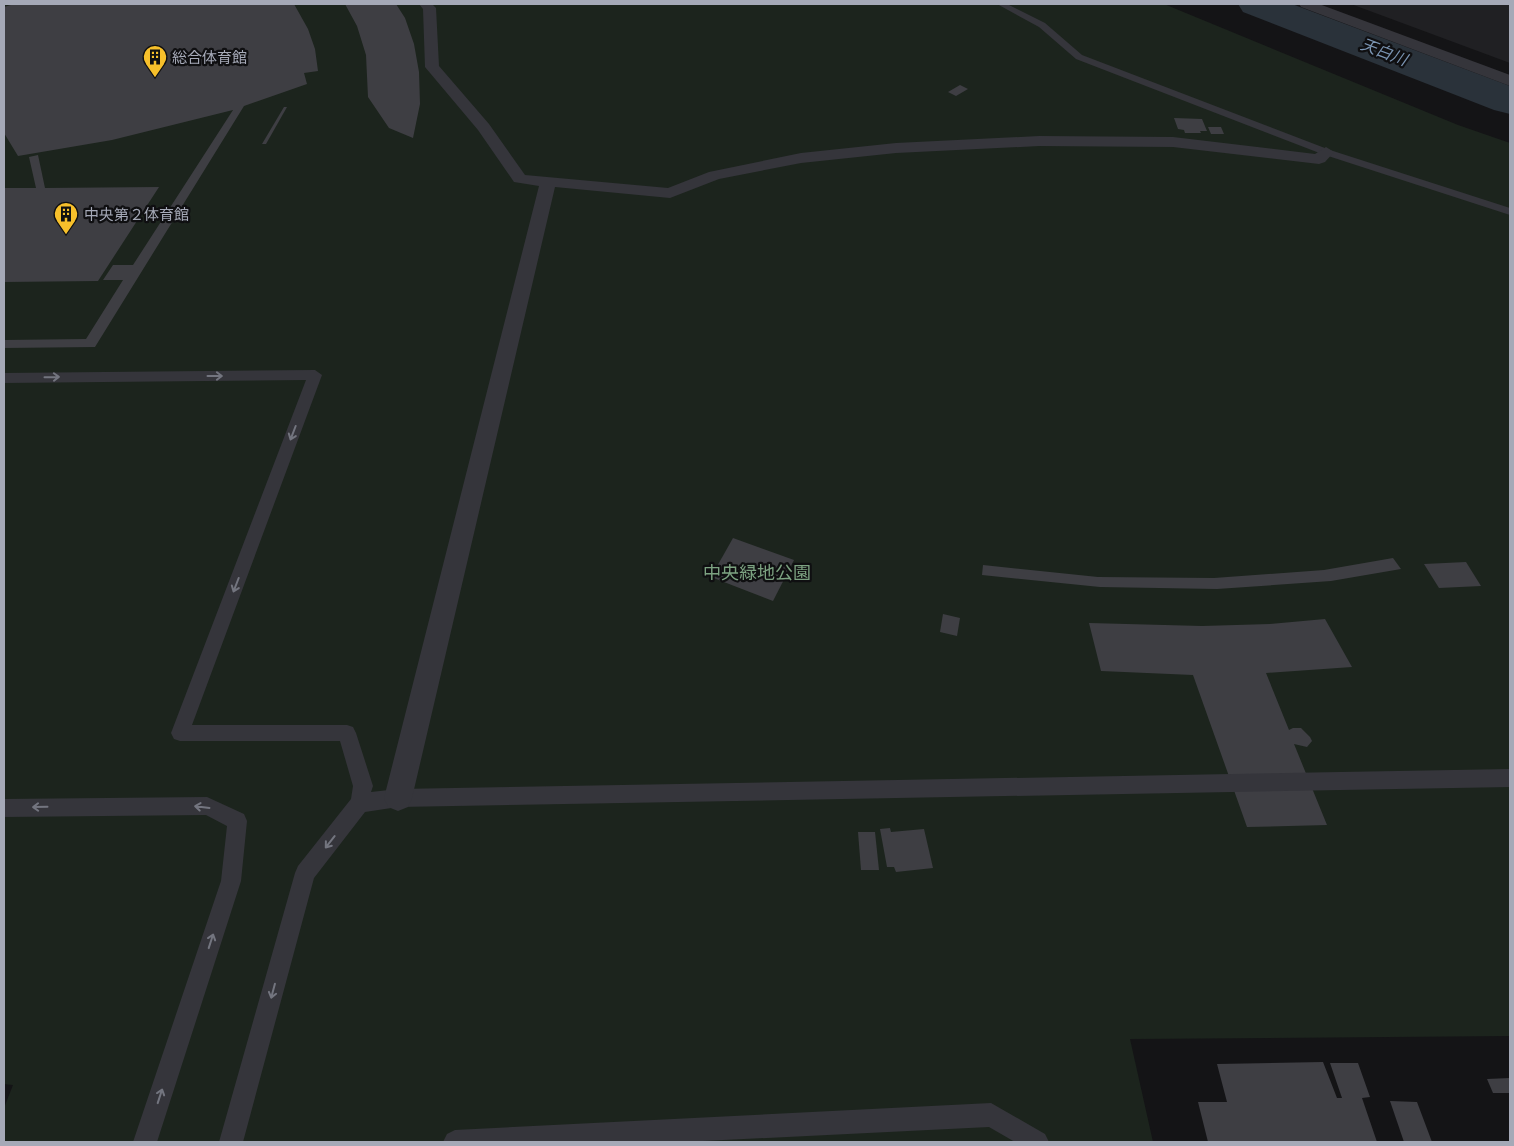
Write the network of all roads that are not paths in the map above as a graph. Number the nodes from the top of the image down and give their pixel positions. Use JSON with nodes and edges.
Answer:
{"nodes":[{"id":1,"x":425,"y":4,"type":"edge"},
{"id":2,"x":1001,"y":4,"type":"edge"},
{"id":3,"x":1306,"y":4,"type":"edge"},
{"id":4,"x":1510,"y":81,"type":"edge"},
{"id":5,"x":1326,"y":152,"type":"junction"},
{"id":6,"x":548,"y":182,"type":"junction"},
{"id":7,"x":1510,"y":212,"type":"edge"},
{"id":8,"x":4,"y":378,"type":"edge"},
{"id":9,"x":1510,"y":778,"type":"edge"},
{"id":10,"x":398,"y":798,"type":"junction"},
{"id":11,"x":360,"y":803,"type":"junction"},
{"id":12,"x":4,"y":808,"type":"edge"},
{"id":13,"x":145,"y":1142,"type":"edge"},
{"id":14,"x":231,"y":1142,"type":"edge"},
{"id":15,"x":455,"y":1142,"type":"edge"},
{"id":16,"x":1037,"y":1142,"type":"edge"}],
"edges":[{"from":1,"to":6,"type":"street"},
{"from":2,"to":5,"type":"lane"},
{"from":3,"to":4,"type":"street"},
{"from":5,"to":6,"type":"street"},
{"from":5,"to":7,"type":"lane"},
{"from":6,"to":10,"type":"street"},
{"from":8,"to":11,"type":"lane","one_way":true},
{"from":9,"to":10,"type":"lane"},
{"from":10,"to":11,"type":"lane"},
{"from":11,"to":14,"type":"lane","one_way":true},
{"from":13,"to":12,"type":"lane","one_way":true},
{"from":15,"to":16,"type":"lane"}]}
